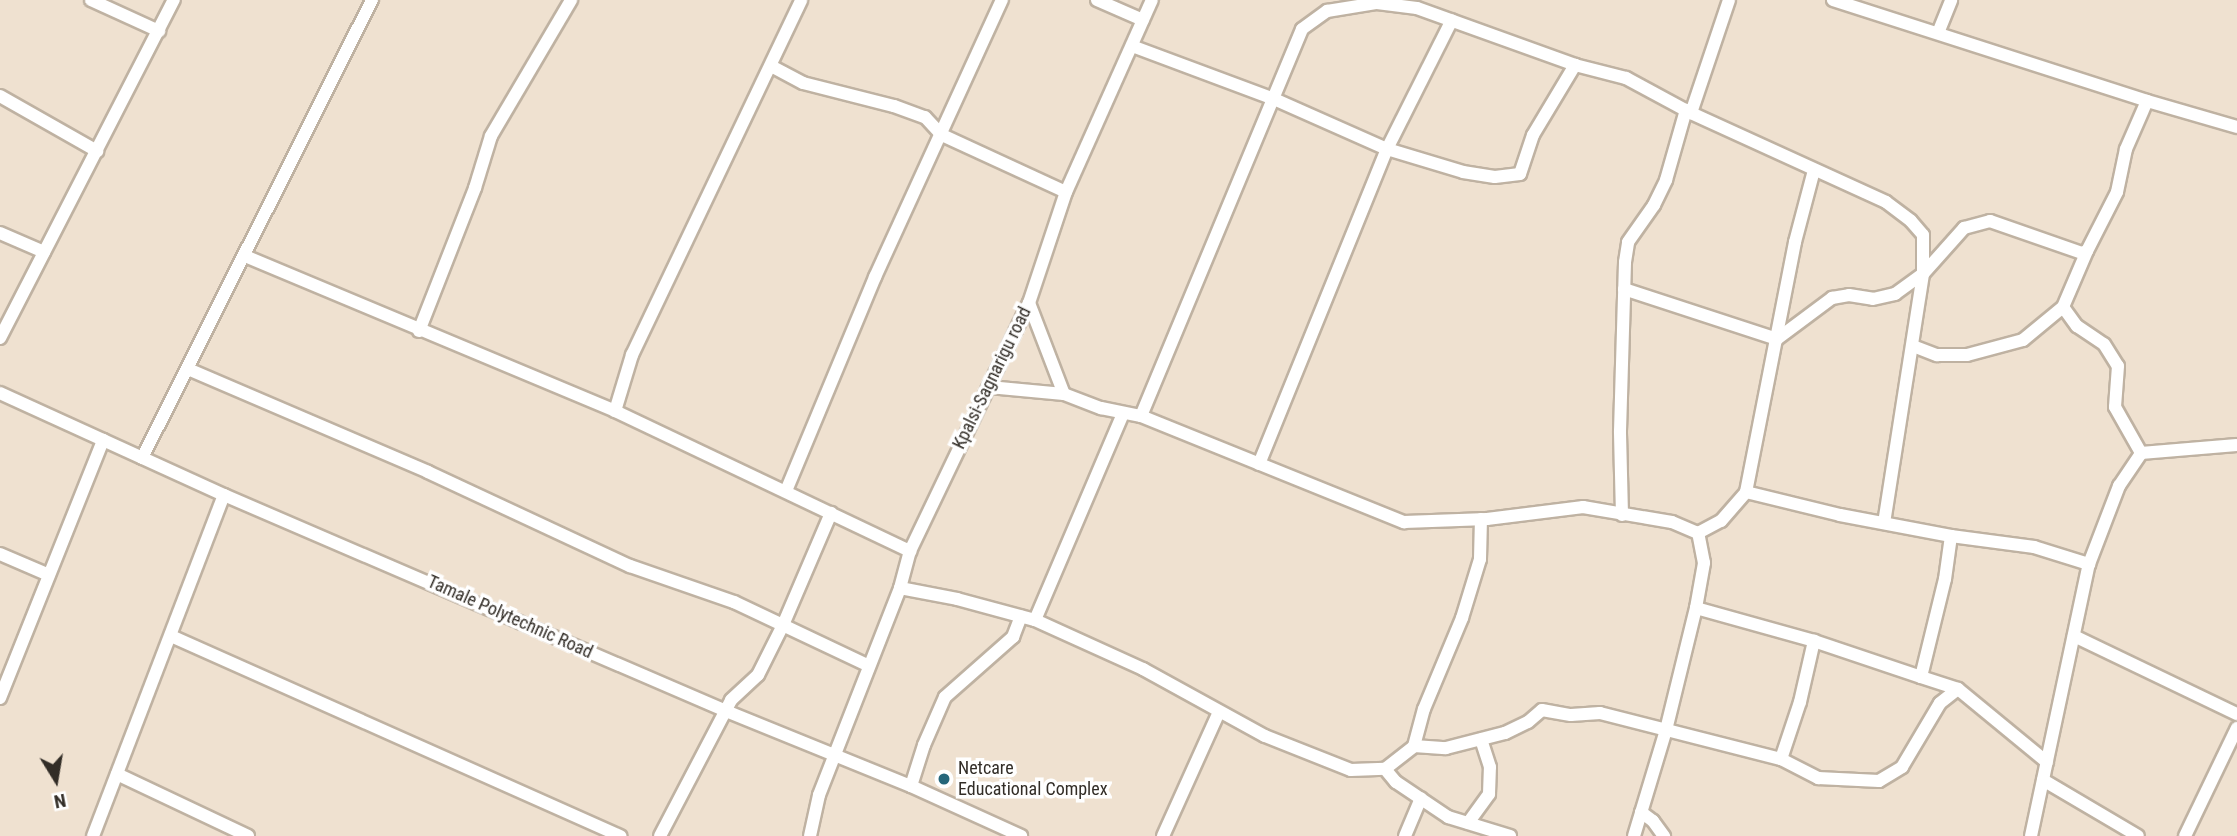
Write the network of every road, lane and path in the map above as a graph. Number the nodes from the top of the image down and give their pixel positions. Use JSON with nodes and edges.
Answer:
{"nodes":[{"id":1,"x":91,"y":0,"type":"edge"},
{"id":2,"x":174,"y":0,"type":"edge"},
{"id":3,"x":372,"y":0,"type":"edge"},
{"id":4,"x":571,"y":0,"type":"edge"},
{"id":5,"x":801,"y":0,"type":"edge"},
{"id":6,"x":1002,"y":0,"type":"edge"},
{"id":7,"x":1097,"y":0,"type":"edge"},
{"id":8,"x":1152,"y":0,"type":"edge"},
{"id":9,"x":1729,"y":0,"type":"edge"},
{"id":10,"x":1833,"y":0,"type":"edge"},
{"id":11,"x":1951,"y":0,"type":"edge"},
{"id":12,"x":1143,"y":20,"type":"junction"},
{"id":13,"x":1452,"y":20,"type":"junction"},
{"id":14,"x":159,"y":31,"type":"junction"},
{"id":15,"x":1938,"y":33,"type":"junction"},
{"id":16,"x":1132,"y":46,"type":"junction"},
{"id":17,"x":1575,"y":65,"type":"junction"},
{"id":18,"x":771,"y":66,"type":"junction"},
{"id":19,"x":0,"y":96,"type":"edge"},
{"id":20,"x":1274,"y":99,"type":"junction"},
{"id":21,"x":2147,"y":101,"type":"junction"},
{"id":22,"x":1688,"y":111,"type":"junction"},
{"id":23,"x":2237,"y":127,"type":"edge"},
{"id":24,"x":942,"y":135,"type":"junction"},
{"id":25,"x":1387,"y":149,"type":"junction"},
{"id":26,"x":97,"y":151,"type":"junction"},
{"id":27,"x":1814,"y":170,"type":"junction"},
{"id":28,"x":1066,"y":192,"type":"junction"},
{"id":29,"x":0,"y":233,"type":"edge"},
{"id":30,"x":2087,"y":251,"type":"junction"},
{"id":31,"x":44,"y":252,"type":"junction"},
{"id":32,"x":245,"y":256,"type":"junction"},
{"id":33,"x":1923,"y":274,"type":"junction"},
{"id":34,"x":1624,"y":289,"type":"junction"},
{"id":35,"x":1029,"y":303,"type":"junction"},
{"id":36,"x":2063,"y":307,"type":"junction"},
{"id":37,"x":419,"y":331,"type":"junction"},
{"id":38,"x":0,"y":338,"type":"edge"},
{"id":39,"x":1777,"y":339,"type":"junction"},
{"id":40,"x":1913,"y":346,"type":"junction"},
{"id":41,"x":188,"y":369,"type":"junction"},
{"id":42,"x":989,"y":387,"type":"junction"},
{"id":43,"x":0,"y":393,"type":"edge"},
{"id":44,"x":1065,"y":394,"type":"junction"},
{"id":45,"x":615,"y":411,"type":"junction"},
{"id":46,"x":1123,"y":414,"type":"junction"},
{"id":47,"x":1141,"y":415,"type":"junction"},
{"id":48,"x":103,"y":440,"type":"junction"},
{"id":49,"x":2237,"y":445,"type":"edge"},
{"id":50,"x":2141,"y":453,"type":"junction"},
{"id":51,"x":142,"y":458,"type":"junction"},
{"id":52,"x":1259,"y":464,"type":"junction"},
{"id":53,"x":786,"y":491,"type":"junction"},
{"id":54,"x":1746,"y":492,"type":"junction"},
{"id":55,"x":224,"y":495,"type":"junction"},
{"id":56,"x":831,"y":513,"type":"junction"},
{"id":57,"x":1622,"y":515,"type":"junction"},
{"id":58,"x":1481,"y":519,"type":"junction"},
{"id":59,"x":1884,"y":523,"type":"junction"},
{"id":60,"x":1698,"y":533,"type":"junction"},
{"id":61,"x":1951,"y":536,"type":"junction"},
{"id":62,"x":910,"y":551,"type":"junction"},
{"id":63,"x":0,"y":554,"type":"edge"},
{"id":64,"x":2090,"y":564,"type":"junction"},
{"id":65,"x":49,"y":575,"type":"junction"},
{"id":66,"x":900,"y":588,"type":"junction"},
{"id":67,"x":1696,"y":608,"type":"junction"},
{"id":68,"x":1021,"y":616,"type":"junction"},
{"id":69,"x":1035,"y":620,"type":"junction"},
{"id":70,"x":783,"y":625,"type":"junction"},
{"id":71,"x":2074,"y":635,"type":"junction"},
{"id":72,"x":171,"y":636,"type":"junction"},
{"id":73,"x":1814,"y":640,"type":"junction"},
{"id":74,"x":867,"y":665,"type":"junction"},
{"id":75,"x":1921,"y":677,"type":"junction"},
{"id":76,"x":1958,"y":689,"type":"junction"},
{"id":77,"x":0,"y":698,"type":"edge"},
{"id":78,"x":726,"y":711,"type":"junction"},
{"id":79,"x":1219,"y":712,"type":"junction"},
{"id":80,"x":2237,"y":714,"type":"edge"},
{"id":81,"x":2237,"y":729,"type":"edge"},
{"id":82,"x":1666,"y":730,"type":"junction"},
{"id":83,"x":1480,"y":739,"type":"junction"},
{"id":84,"x":1414,"y":746,"type":"junction"},
{"id":85,"x":835,"y":756,"type":"junction"},
{"id":86,"x":1782,"y":759,"type":"junction"},
{"id":87,"x":2047,"y":762,"type":"junction"},
{"id":88,"x":1385,"y":769,"type":"junction"},
{"id":89,"x":117,"y":774,"type":"junction"},
{"id":90,"x":2043,"y":780,"type":"junction"},
{"id":91,"x":911,"y":786,"type":"junction"},
{"id":92,"x":1421,"y":798,"type":"junction"},
{"id":93,"x":1641,"y":812,"type":"junction"},
{"id":94,"x":1468,"y":823,"type":"junction"},
{"id":95,"x":93,"y":836,"type":"edge"},
{"id":96,"x":248,"y":836,"type":"edge"},
{"id":97,"x":620,"y":836,"type":"edge"},
{"id":98,"x":660,"y":836,"type":"edge"},
{"id":99,"x":810,"y":836,"type":"edge"},
{"id":100,"x":1021,"y":836,"type":"edge"},
{"id":101,"x":1163,"y":836,"type":"edge"},
{"id":102,"x":1405,"y":836,"type":"edge"},
{"id":103,"x":1510,"y":836,"type":"edge"},
{"id":104,"x":1634,"y":836,"type":"edge"},
{"id":105,"x":1664,"y":836,"type":"edge"},
{"id":106,"x":2031,"y":836,"type":"edge"},
{"id":107,"x":2138,"y":836,"type":"edge"},
{"id":108,"x":2185,"y":836,"type":"edge"}],
"edges":[{"from":1,"to":14,"type":"street"},
{"from":2,"to":14,"type":"street"},
{"from":3,"to":32,"type":"street"},
{"from":4,"to":37,"type":"street"},
{"from":5,"to":18,"type":"street"},
{"from":6,"to":24,"type":"street"},
{"from":7,"to":12,"type":"street"},
{"from":8,"to":12,"type":"street","name":"Kpalsi-Sagnarigu road"},
{"from":9,"to":22,"type":"street"},
{"from":10,"to":15,"type":"street"},
{"from":11,"to":15,"type":"street"},
{"from":12,"to":16,"type":"street","name":"Kpalsi-Sagnarigu road"},
{"from":13,"to":17,"type":"street"},
{"from":13,"to":20,"type":"street"},
{"from":13,"to":25,"type":"street"},
{"from":14,"to":26,"type":"street"},
{"from":15,"to":21,"type":"street"},
{"from":16,"to":20,"type":"street"},
{"from":16,"to":28,"type":"street","name":"Kpalsi-Sagnarigu road"},
{"from":17,"to":22,"type":"street"},
{"from":17,"to":25,"type":"street"},
{"from":18,"to":24,"type":"street"},
{"from":18,"to":45,"type":"street"},
{"from":19,"to":26,"type":"street"},
{"from":20,"to":25,"type":"street"},
{"from":20,"to":47,"type":"street"},
{"from":21,"to":23,"type":"street"},
{"from":21,"to":30,"type":"street"},
{"from":22,"to":27,"type":"street"},
{"from":22,"to":34,"type":"street"},
{"from":24,"to":28,"type":"street"},
{"from":24,"to":53,"type":"street"},
{"from":25,"to":52,"type":"street"},
{"from":26,"to":31,"type":"street"},
{"from":27,"to":33,"type":"street"},
{"from":27,"to":39,"type":"street"},
{"from":28,"to":35,"type":"street","name":"Kpalsi-Sagnarigu road"},
{"from":29,"to":31,"type":"street"},
{"from":30,"to":33,"type":"street"},
{"from":30,"to":36,"type":"street"},
{"from":31,"to":38,"type":"street"},
{"from":32,"to":37,"type":"street"},
{"from":32,"to":41,"type":"street"},
{"from":33,"to":39,"type":"street"},
{"from":33,"to":40,"type":"street"},
{"from":34,"to":39,"type":"street"},
{"from":34,"to":57,"type":"street"},
{"from":35,"to":42,"type":"street","name":"Kpalsi-Sagnarigu road"},
{"from":35,"to":44,"type":"street"},
{"from":36,"to":40,"type":"street"},
{"from":36,"to":50,"type":"street"},
{"from":37,"to":45,"type":"street"},
{"from":39,"to":54,"type":"street"},
{"from":40,"to":59,"type":"street"},
{"from":41,"to":51,"type":"street"},
{"from":41,"to":70,"type":"street"},
{"from":42,"to":44,"type":"street"},
{"from":42,"to":62,"type":"street","name":"Kpalsi-Sagnarigu road"},
{"from":43,"to":48,"type":"street","name":"Tamale Polytechnic Road"},
{"from":44,"to":46,"type":"street"},
{"from":45,"to":53,"type":"street"},
{"from":46,"to":47,"type":"street"},
{"from":46,"to":69,"type":"street"},
{"from":47,"to":52,"type":"street"},
{"from":48,"to":51,"type":"street","name":"Tamale Polytechnic Road"},
{"from":48,"to":65,"type":"street"},
{"from":49,"to":50,"type":"street"},
{"from":50,"to":64,"type":"street"},
{"from":51,"to":55,"type":"street","name":"Tamale Polytechnic Road"},
{"from":52,"to":58,"type":"street"},
{"from":53,"to":56,"type":"street"},
{"from":54,"to":59,"type":"street"},
{"from":54,"to":60,"type":"street"},
{"from":55,"to":72,"type":"street"},
{"from":55,"to":78,"type":"street","name":"Tamale Polytechnic Road"},
{"from":56,"to":62,"type":"street"},
{"from":56,"to":70,"type":"street"},
{"from":57,"to":58,"type":"street"},
{"from":57,"to":60,"type":"street"},
{"from":58,"to":84,"type":"street"},
{"from":59,"to":61,"type":"street"},
{"from":60,"to":67,"type":"street"},
{"from":61,"to":64,"type":"street"},
{"from":61,"to":75,"type":"street"},
{"from":62,"to":66,"type":"street","name":"Kpalsi-Sagnarigu road"},
{"from":63,"to":65,"type":"street"},
{"from":64,"to":71,"type":"street"},
{"from":65,"to":77,"type":"street"},
{"from":66,"to":68,"type":"street"},
{"from":66,"to":74,"type":"street","name":"Kpalsi-Sagnarigu road"},
{"from":67,"to":73,"type":"street"},
{"from":67,"to":82,"type":"street"},
{"from":68,"to":69,"type":"street"},
{"from":68,"to":91,"type":"street"},
{"from":69,"to":79,"type":"street"},
{"from":70,"to":74,"type":"street"},
{"from":70,"to":78,"type":"street"},
{"from":71,"to":80,"type":"street"},
{"from":71,"to":87,"type":"street"},
{"from":72,"to":89,"type":"street"},
{"from":72,"to":97,"type":"street"},
{"from":73,"to":75,"type":"street"},
{"from":73,"to":86,"type":"street"},
{"from":74,"to":85,"type":"street","name":"Kpalsi-Sagnarigu road"},
{"from":75,"to":76,"type":"street"},
{"from":76,"to":86,"type":"street"},
{"from":76,"to":87,"type":"street"},
{"from":78,"to":85,"type":"street","name":"Tamale Polytechnic Road"},
{"from":78,"to":98,"type":"street"},
{"from":79,"to":88,"type":"street"},
{"from":79,"to":101,"type":"street"},
{"from":81,"to":108,"type":"street"},
{"from":82,"to":83,"type":"street"},
{"from":82,"to":86,"type":"street"},
{"from":82,"to":93,"type":"street"},
{"from":83,"to":84,"type":"street"},
{"from":83,"to":94,"type":"street"},
{"from":84,"to":88,"type":"street"},
{"from":85,"to":91,"type":"street","name":"Tamale Polytechnic Road"},
{"from":85,"to":99,"type":"street","name":"Kpalsi-Sagnarigu road"},
{"from":87,"to":90,"type":"street"},
{"from":88,"to":92,"type":"street"},
{"from":89,"to":95,"type":"street"},
{"from":89,"to":96,"type":"street"},
{"from":90,"to":106,"type":"street"},
{"from":90,"to":107,"type":"street"},
{"from":91,"to":100,"type":"street","name":"Tamale Polytechnic Road"},
{"from":92,"to":94,"type":"street"},
{"from":92,"to":102,"type":"street"},
{"from":93,"to":104,"type":"street"},
{"from":93,"to":105,"type":"street"},
{"from":94,"to":103,"type":"street"}]}
